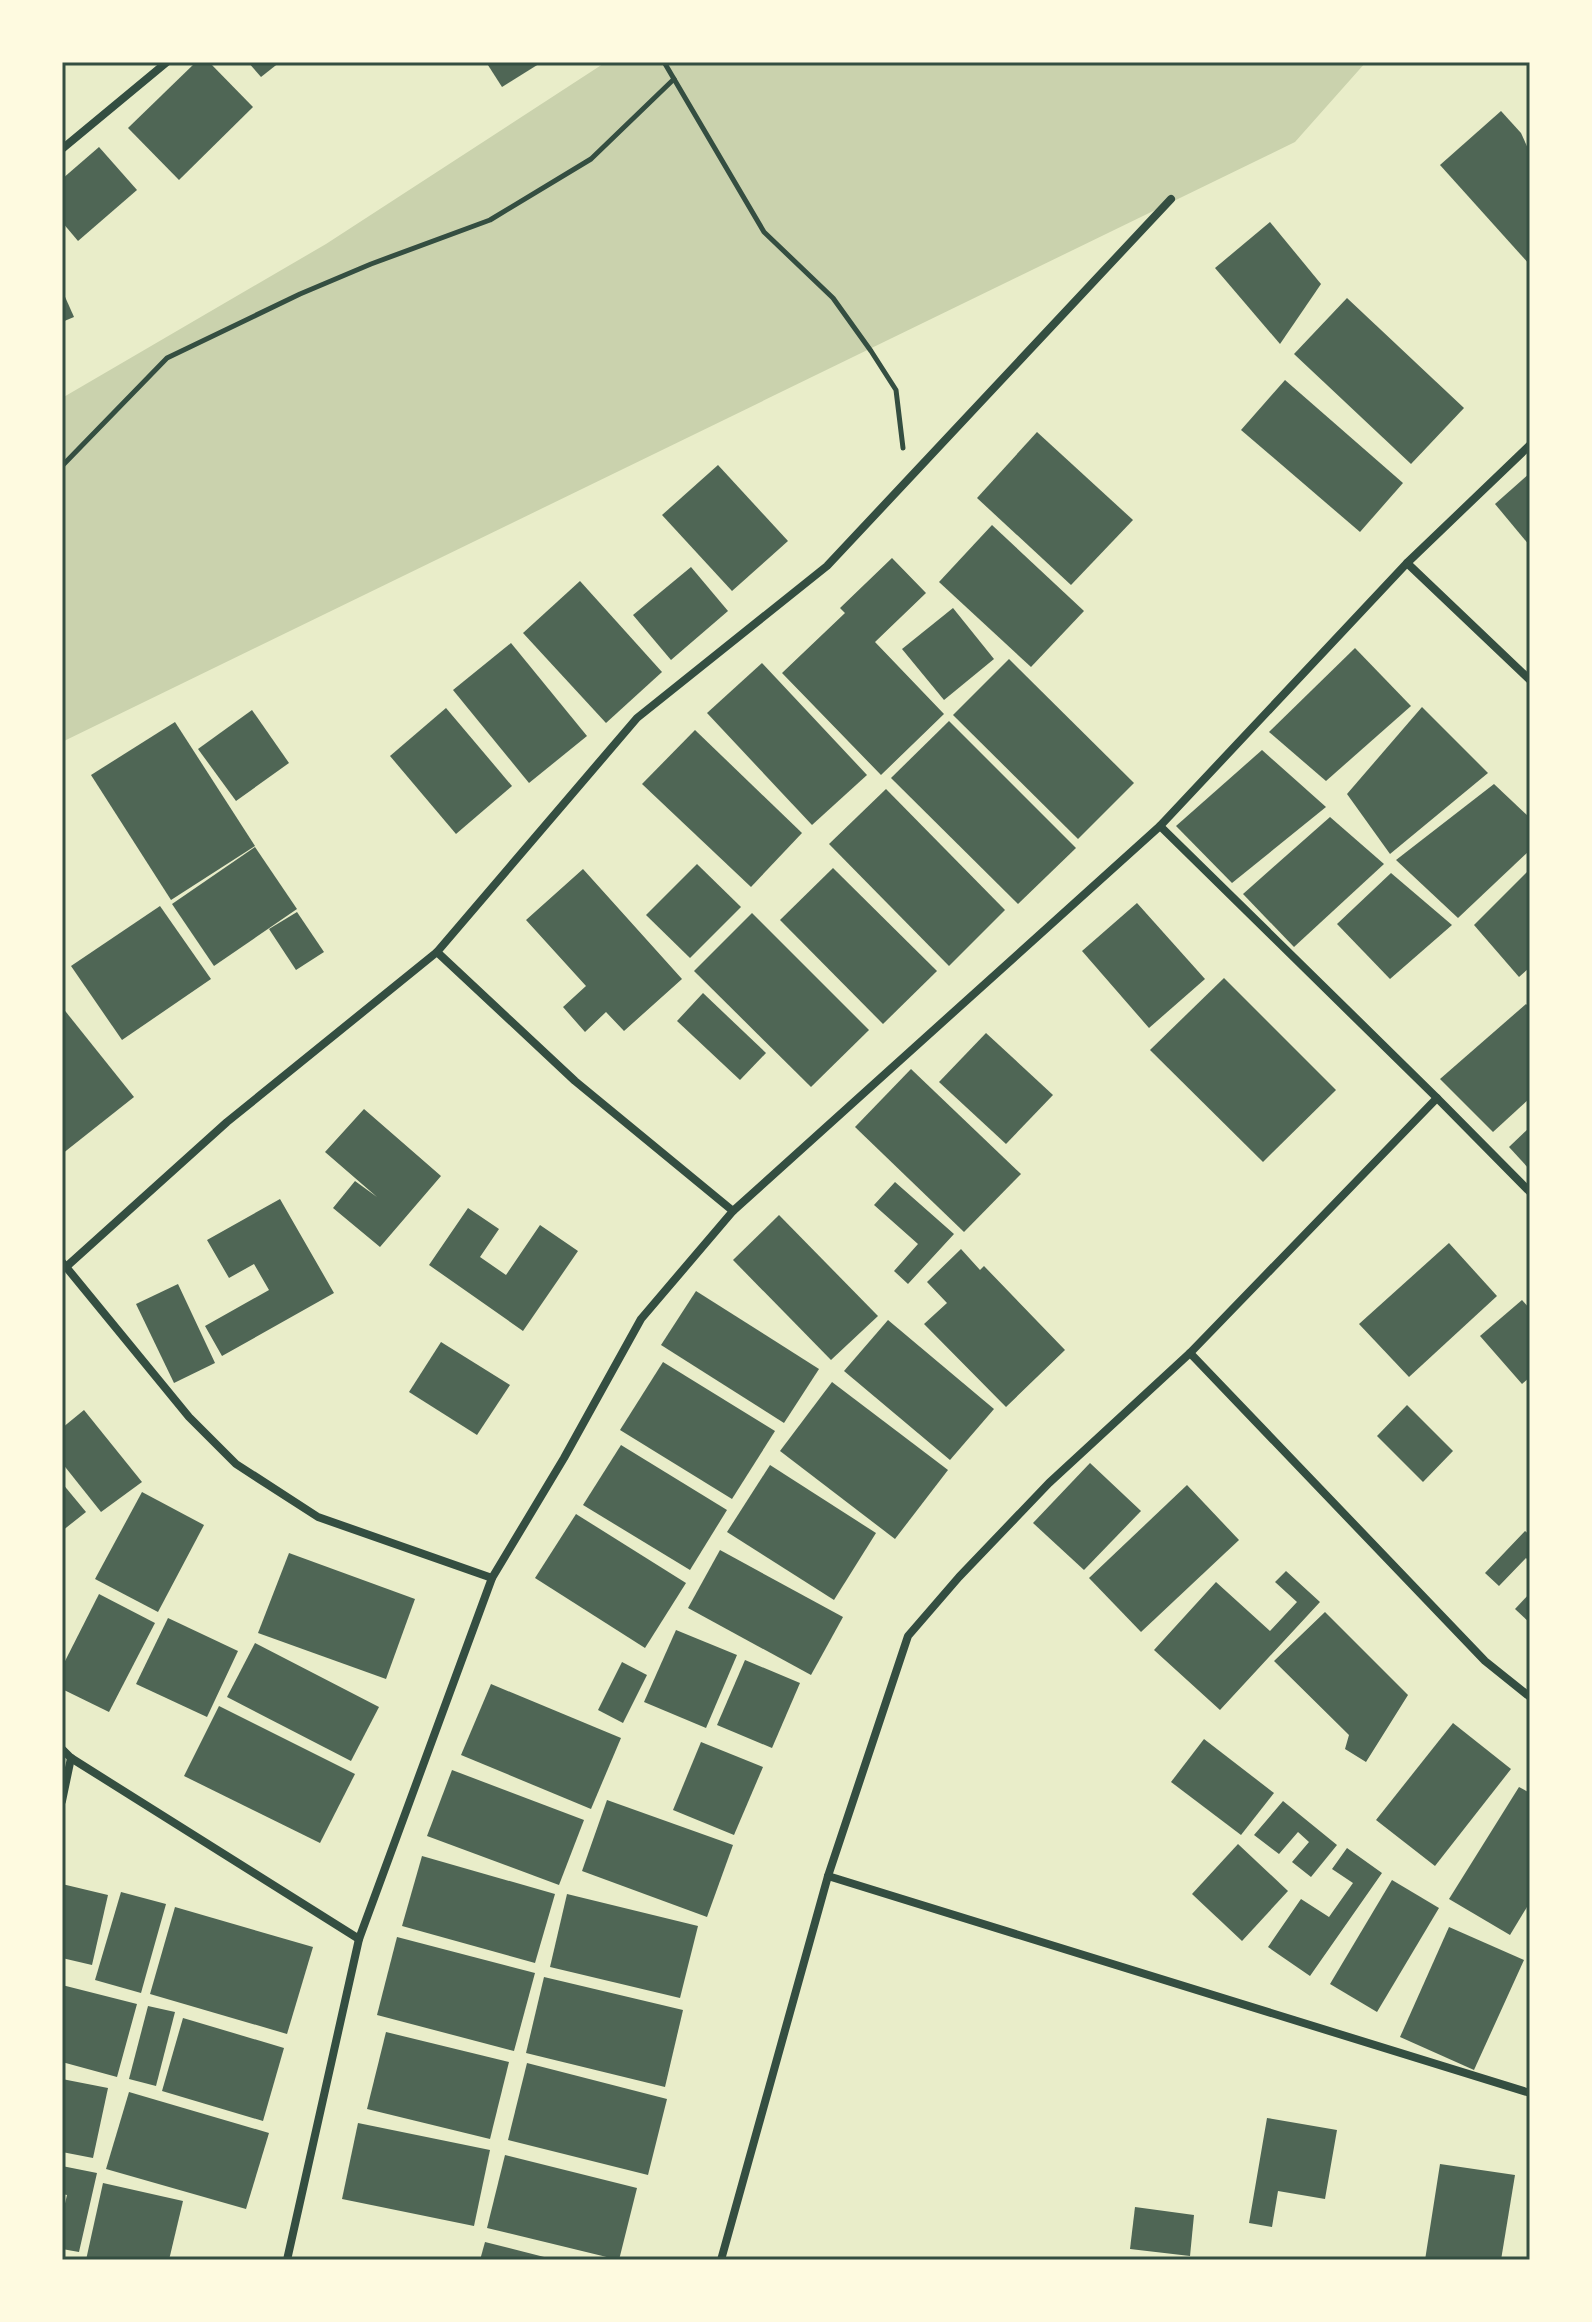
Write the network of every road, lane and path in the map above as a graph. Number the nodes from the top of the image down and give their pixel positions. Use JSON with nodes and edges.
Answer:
{"nodes":[{"id":1,"x":167,"y":62,"type":"edge"},
{"id":2,"x":664,"y":62,"type":"edge"},
{"id":3,"x":674,"y":79,"type":"junction"},
{"id":4,"x":62,"y":149,"type":"edge"},
{"id":5,"x":1171,"y":199,"type":"dead end"},
{"id":6,"x":1530,"y":445,"type":"edge"},
{"id":7,"x":62,"y":466,"type":"edge"},
{"id":8,"x":907,"y":480,"type":"junction"},
{"id":9,"x":1407,"y":563,"type":"junction"},
{"id":10,"x":1530,"y":680,"type":"edge"},
{"id":11,"x":1160,"y":826,"type":"junction"},
{"id":12,"x":437,"y":952,"type":"junction"},
{"id":13,"x":1437,"y":1098,"type":"junction"},
{"id":14,"x":1530,"y":1192,"type":"edge"},
{"id":15,"x":733,"y":1211,"type":"junction"},
{"id":16,"x":64,"y":1265,"type":"edge"},
{"id":17,"x":1190,"y":1353,"type":"junction"},
{"id":18,"x":492,"y":1578,"type":"junction"},
{"id":19,"x":1530,"y":1697,"type":"edge"},
{"id":20,"x":62,"y":1749,"type":"edge"},
{"id":21,"x":71,"y":1758,"type":"junction"},
{"id":22,"x":62,"y":1801,"type":"edge"},
{"id":23,"x":828,"y":1876,"type":"junction"},
{"id":24,"x":359,"y":1939,"type":"junction"},
{"id":25,"x":1530,"y":2093,"type":"edge"},
{"id":26,"x":287,"y":2260,"type":"edge"},
{"id":27,"x":721,"y":2260,"type":"edge"}],
"edges":[{"from":1,"to":4,"type":"street"},
{"from":2,"to":3,"type":"path"},
{"from":3,"to":7,"type":"path"},
{"from":3,"to":8,"type":"path"},
{"from":5,"to":8,"type":"street"},
{"from":6,"to":9,"type":"street"},
{"from":8,"to":12,"type":"street"},
{"from":9,"to":10,"type":"street"},
{"from":9,"to":11,"type":"street"},
{"from":11,"to":13,"type":"street"},
{"from":11,"to":15,"type":"street"},
{"from":12,"to":15,"type":"street"},
{"from":12,"to":16,"type":"street"},
{"from":13,"to":14,"type":"street"},
{"from":13,"to":17,"type":"street"},
{"from":15,"to":18,"type":"street"},
{"from":16,"to":18,"type":"street"},
{"from":17,"to":19,"type":"street"},
{"from":17,"to":23,"type":"street"},
{"from":18,"to":24,"type":"street"},
{"from":20,"to":21,"type":"street"},
{"from":21,"to":22,"type":"street"},
{"from":21,"to":24,"type":"street"},
{"from":23,"to":25,"type":"street"},
{"from":23,"to":27,"type":"street"},
{"from":24,"to":26,"type":"street"}]}
